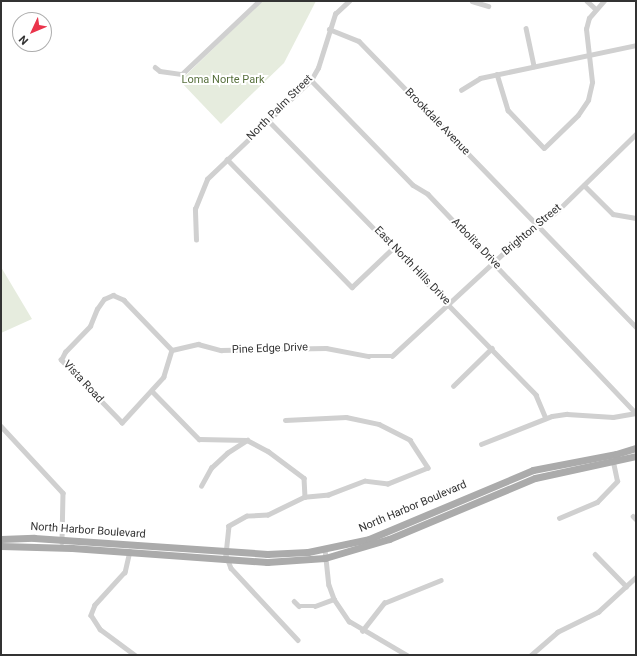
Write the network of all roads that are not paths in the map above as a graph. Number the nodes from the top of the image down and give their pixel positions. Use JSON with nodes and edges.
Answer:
{"nodes":[{"id":1,"x":259,"y":1,"type":"edge"},
{"id":2,"x":349,"y":1,"type":"edge"},
{"id":3,"x":472,"y":1,"type":"edge"},
{"id":4,"x":587,"y":1,"type":"edge"},
{"id":5,"x":604,"y":1,"type":"edge"},
{"id":6,"x":488,"y":6,"type":"dead end"},
{"id":7,"x":596,"y":9,"type":"junction"},
{"id":8,"x":526,"y":28,"type":"dead end"},
{"id":9,"x":329,"y":29,"type":"junction"},
{"id":10,"x":636,"y":44,"type":"edge"},
{"id":11,"x":588,"y":55,"type":"junction"},
{"id":12,"x":155,"y":66,"type":"dead end"},
{"id":13,"x":534,"y":66,"type":"junction"},
{"id":14,"x":496,"y":74,"type":"junction"},
{"id":15,"x":311,"y":80,"type":"junction"},
{"id":16,"x":461,"y":90,"type":"dead end"},
{"id":17,"x":268,"y":120,"type":"junction"},
{"id":18,"x":636,"y":134,"type":"edge"},
{"id":19,"x":227,"y":159,"type":"junction"},
{"id":20,"x":584,"y":185,"type":"junction"},
{"id":21,"x":636,"y":218,"type":"edge"},
{"id":22,"x":538,"y":226,"type":"junction"},
{"id":23,"x":196,"y":240,"type":"dead end"},
{"id":24,"x":394,"y":247,"type":"junction"},
{"id":25,"x":494,"y":263,"type":"junction"},
{"id":26,"x":449,"y":304,"type":"junction"},
{"id":27,"x":636,"y":327,"type":"edge"},
{"id":28,"x":492,"y":348,"type":"junction"},
{"id":29,"x":172,"y":350,"type":"junction"},
{"id":30,"x":368,"y":356,"type":"joint"},
{"id":31,"x":453,"y":386,"type":"dead end"},
{"id":32,"x":153,"y":392,"type":"junction"},
{"id":33,"x":636,"y":413,"type":"edge"},
{"id":34,"x":546,"y":418,"type":"junction"},
{"id":35,"x":285,"y":420,"type":"dead end"},
{"id":36,"x":1,"y":426,"type":"edge"},
{"id":37,"x":247,"y":440,"type":"junction"},
{"id":38,"x":481,"y":444,"type":"dead end"},
{"id":39,"x":636,"y":448,"type":"edge"},
{"id":40,"x":636,"y":456,"type":"edge"},
{"id":41,"x":613,"y":462,"type":"junction"},
{"id":42,"x":200,"y":486,"type":"dead end"},
{"id":43,"x":305,"y":497,"type":"junction"},
{"id":44,"x":559,"y":518,"type":"dead end"},
{"id":45,"x":1,"y":539,"type":"edge"},
{"id":46,"x":62,"y":539,"type":"junction"},
{"id":47,"x":130,"y":544,"type":"junction"},
{"id":48,"x":1,"y":546,"type":"edge"},
{"id":49,"x":61,"y":547,"type":"junction"},
{"id":50,"x":325,"y":549,"type":"junction"},
{"id":51,"x":129,"y":553,"type":"junction"},
{"id":52,"x":595,"y":554,"type":"dead end"},
{"id":53,"x":227,"y":555,"type":"junction"},
{"id":54,"x":325,"y":558,"type":"junction"},
{"id":55,"x":636,"y":577,"type":"edge"},
{"id":56,"x":441,"y":580,"type":"dead end"},
{"id":57,"x":626,"y":586,"type":"junction"},
{"id":58,"x":334,"y":599,"type":"junction"},
{"id":59,"x":294,"y":601,"type":"dead end"},
{"id":60,"x":362,"y":631,"type":"junction"},
{"id":61,"x":298,"y":640,"type":"dead end"},
{"id":62,"x":136,"y":655,"type":"edge"},
{"id":63,"x":407,"y":655,"type":"edge"},
{"id":64,"x":531,"y":655,"type":"edge"}],
"edges":[{"from":1,"to":12,"type":"street"},
{"from":2,"to":9,"type":"street","name":"North Palm Street"},
{"from":3,"to":6,"type":"street"},
{"from":4,"to":7,"type":"street"},
{"from":5,"to":7,"type":"street"},
{"from":7,"to":11,"type":"street"},
{"from":8,"to":13,"type":"street"},
{"from":9,"to":15,"type":"street","name":"North Palm Street"},
{"from":9,"to":22,"type":"street","name":"Brookdale Avenue"},
{"from":10,"to":11,"type":"street"},
{"from":11,"to":13,"type":"street"},
{"from":11,"to":14,"type":"street"},
{"from":13,"to":14,"type":"street"},
{"from":14,"to":16,"type":"street"},
{"from":15,"to":17,"type":"street","name":"North Palm Street"},
{"from":15,"to":25,"type":"street","name":"Arbolita Drive"},
{"from":17,"to":19,"type":"street","name":"North Palm Street"},
{"from":17,"to":24,"type":"street","name":"East North Hills Drive"},
{"from":18,"to":20,"type":"street","name":"Brighton Street"},
{"from":19,"to":23,"type":"street","name":"North Palm Street"},
{"from":19,"to":24,"type":"street"},
{"from":20,"to":21,"type":"street"},
{"from":20,"to":22,"type":"street","name":"Brighton Street"},
{"from":22,"to":25,"type":"street","name":"Brighton Street"},
{"from":22,"to":27,"type":"street","name":"Brookdale Avenue"},
{"from":24,"to":26,"type":"street","name":"East North Hills Drive"},
{"from":25,"to":26,"type":"street","name":"Brighton Street"},
{"from":25,"to":33,"type":"street","name":"Arbolita Drive"},
{"from":26,"to":28,"type":"street","name":"East North Hills Drive"},
{"from":26,"to":30,"type":"street","name":"Brighton Street"},
{"from":28,"to":31,"type":"street"},
{"from":28,"to":34,"type":"street","name":"East North Hills Drive"},
{"from":29,"to":30,"type":"street","name":"Pine Edge Drive"},
{"from":29,"to":32,"type":"street","name":"Vista Road"},
{"from":29,"to":32,"type":"street","name":"Vista Road"},
{"from":32,"to":37,"type":"street"},
{"from":33,"to":34,"type":"street"},
{"from":34,"to":38,"type":"street"},
{"from":35,"to":43,"type":"street"},
{"from":36,"to":46,"type":"street"},
{"from":37,"to":42,"type":"street"},
{"from":37,"to":43,"type":"street"},
{"from":39,"to":50,"type":"main road","name":"North Harbor Boulevard"},
{"from":40,"to":41,"type":"main road","name":"North Harbor Boulevard"},
{"from":41,"to":44,"type":"street"},
{"from":41,"to":54,"type":"main road","name":"North Harbor Boulevard"},
{"from":43,"to":53,"type":"street"},
{"from":45,"to":46,"type":"main road","name":"North Harbor Boulevard"},
{"from":46,"to":47,"type":"main road","name":"North Harbor Boulevard"},
{"from":46,"to":49,"type":"street"},
{"from":47,"to":51,"type":"street"},
{"from":47,"to":53,"type":"main road","name":"North Harbor Boulevard"},
{"from":48,"to":49,"type":"main road","name":"North Harbor Boulevard"},
{"from":49,"to":51,"type":"main road","name":"North Harbor Boulevard"},
{"from":50,"to":53,"type":"main road","name":"North Harbor Boulevard"},
{"from":50,"to":54,"type":"street"},
{"from":51,"to":53,"type":"main road","name":"North Harbor Boulevard"},
{"from":51,"to":62,"type":"street"},
{"from":52,"to":57,"type":"street"},
{"from":53,"to":54,"type":"main road","name":"North Harbor Boulevard"},
{"from":53,"to":61,"type":"street"},
{"from":54,"to":58,"type":"street"},
{"from":55,"to":57,"type":"street"},
{"from":56,"to":60,"type":"street"},
{"from":57,"to":64,"type":"street"},
{"from":58,"to":59,"type":"street"},
{"from":58,"to":60,"type":"street"},
{"from":60,"to":63,"type":"street"}]}
